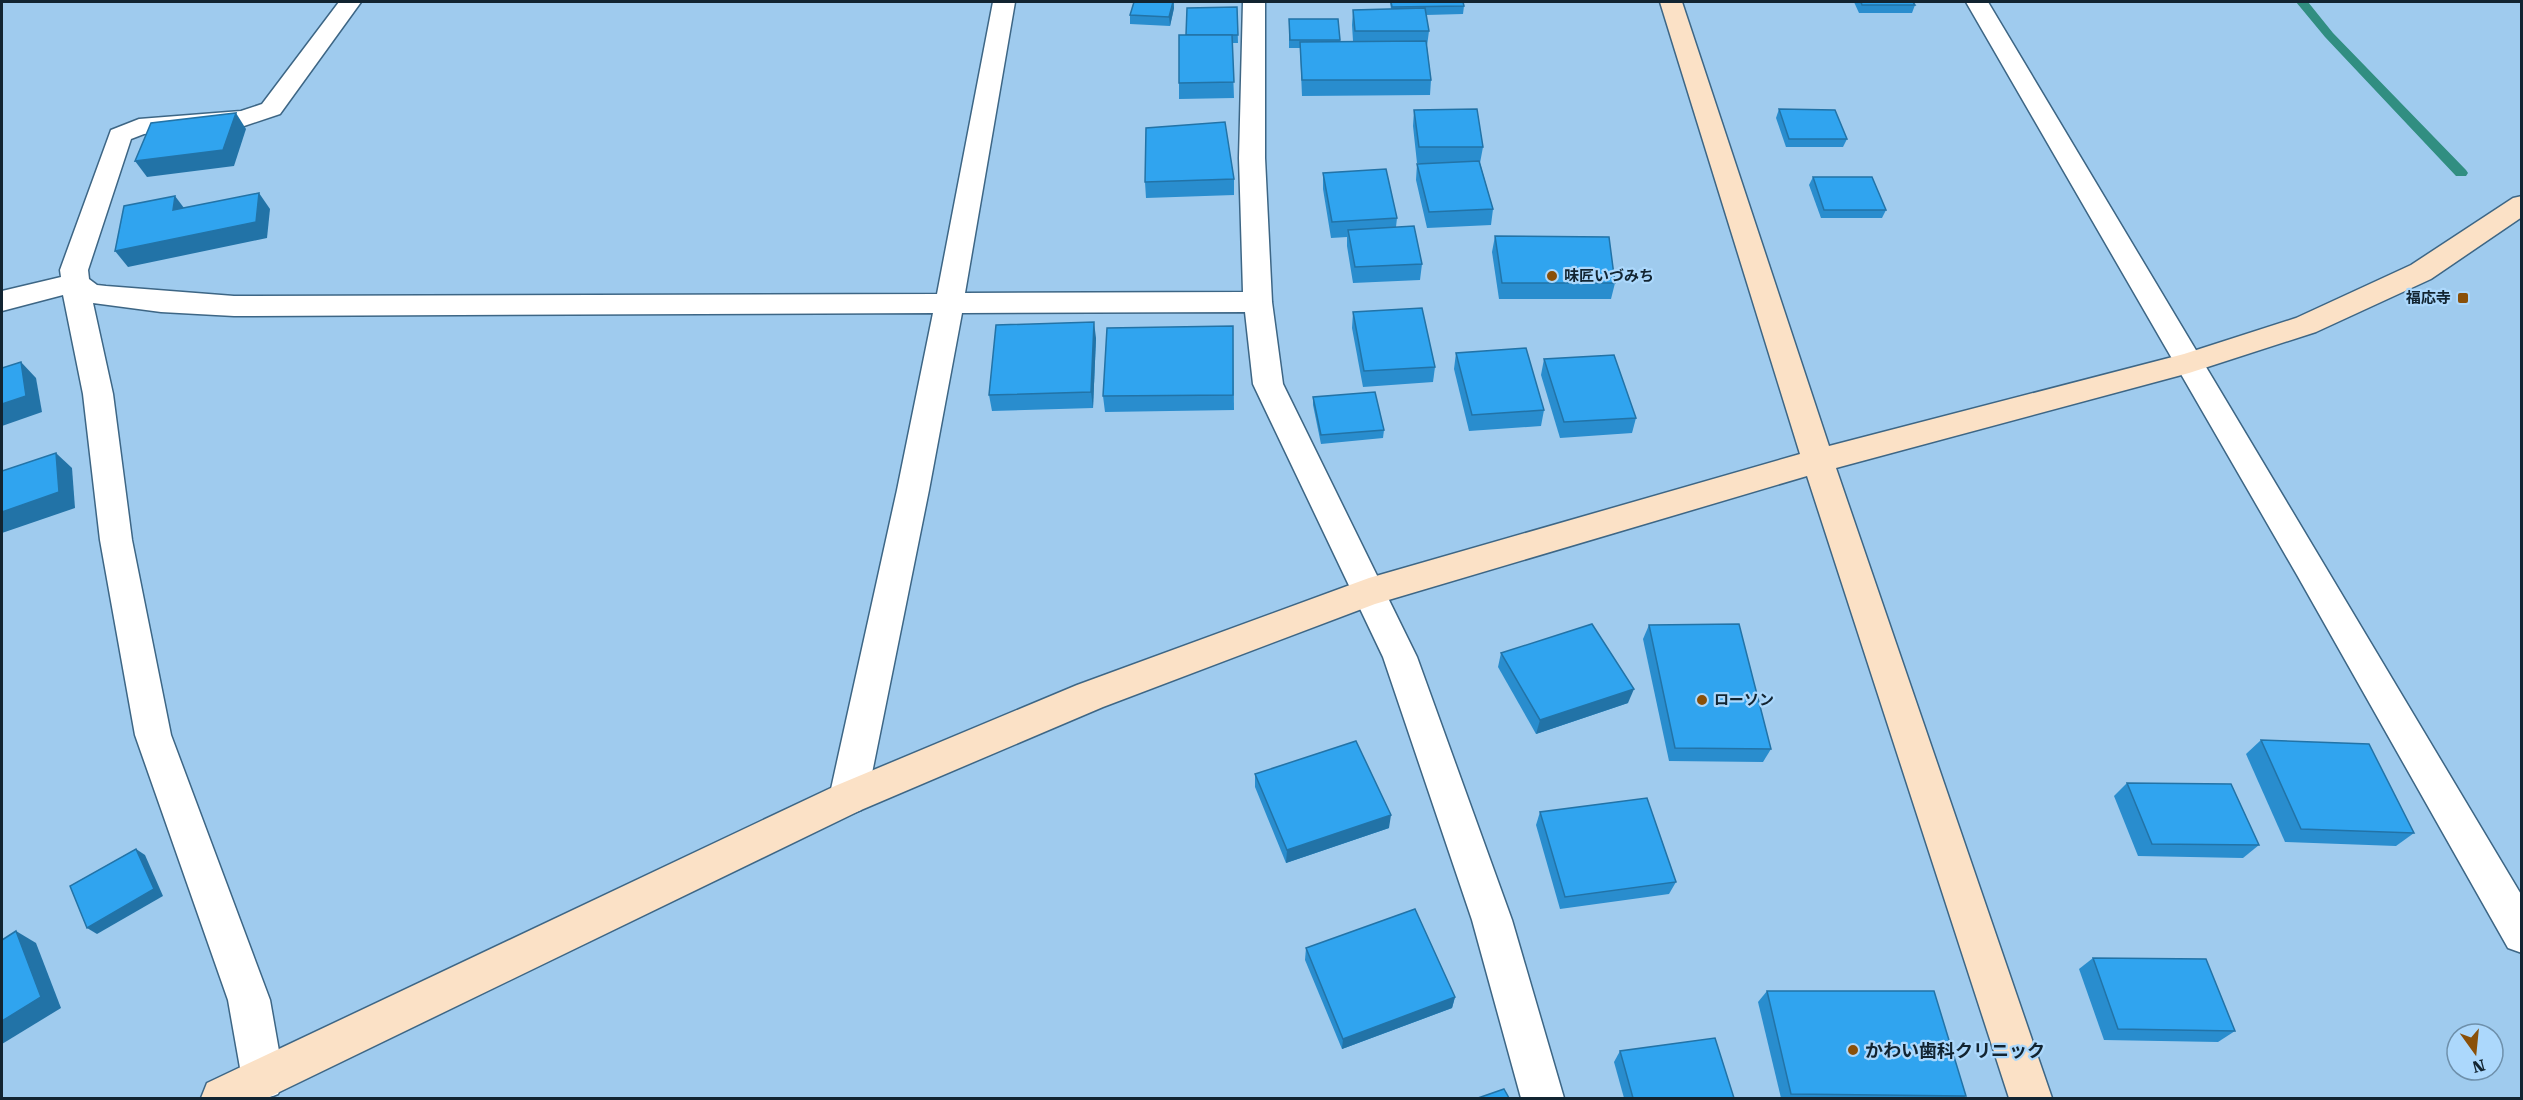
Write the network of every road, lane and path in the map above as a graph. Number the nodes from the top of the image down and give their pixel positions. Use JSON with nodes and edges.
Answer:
{"nodes":[{"id":1,"x":350,"y":2,"type":"edge"},
{"id":2,"x":1004,"y":2,"type":"edge"},
{"id":3,"x":1254,"y":2,"type":"edge"},
{"id":4,"x":1671,"y":2,"type":"edge"},
{"id":5,"x":1977,"y":2,"type":"edge"},
{"id":6,"x":2522,"y":204,"type":"edge"},
{"id":7,"x":75,"y":283,"type":"junction"},
{"id":8,"x":2,"y":301,"type":"edge"},
{"id":9,"x":1258,"y":302,"type":"junction"},
{"id":10,"x":949,"y":305,"type":"junction"},
{"id":11,"x":2189,"y":363,"type":"junction"},
{"id":12,"x":1818,"y":461,"type":"junction"},
{"id":13,"x":1369,"y":592,"type":"junction"},
{"id":14,"x":848,"y":798,"type":"junction"},
{"id":15,"x":2522,"y":934,"type":"edge"},
{"id":16,"x":263,"y":1079,"type":"junction"},
{"id":17,"x":222,"y":1098,"type":"edge"},
{"id":18,"x":1544,"y":1098,"type":"edge"},
{"id":19,"x":2031,"y":1098,"type":"edge"}],
"edges":[{"from":1,"to":7,"type":"street"},
{"from":2,"to":10,"type":"street"},
{"from":3,"to":9,"type":"street"},
{"from":4,"to":12,"type":"street"},
{"from":5,"to":11,"type":"street"},
{"from":6,"to":11,"type":"street"},
{"from":7,"to":8,"type":"street"},
{"from":7,"to":10,"type":"street"},
{"from":7,"to":16,"type":"street"},
{"from":9,"to":10,"type":"street"},
{"from":9,"to":13,"type":"street"},
{"from":10,"to":14,"type":"street"},
{"from":11,"to":12,"type":"street"},
{"from":11,"to":15,"type":"street"},
{"from":12,"to":13,"type":"street"},
{"from":12,"to":19,"type":"street"},
{"from":13,"to":14,"type":"street"},
{"from":13,"to":18,"type":"street"},
{"from":14,"to":16,"type":"street"},
{"from":16,"to":17,"type":"street"}]}
